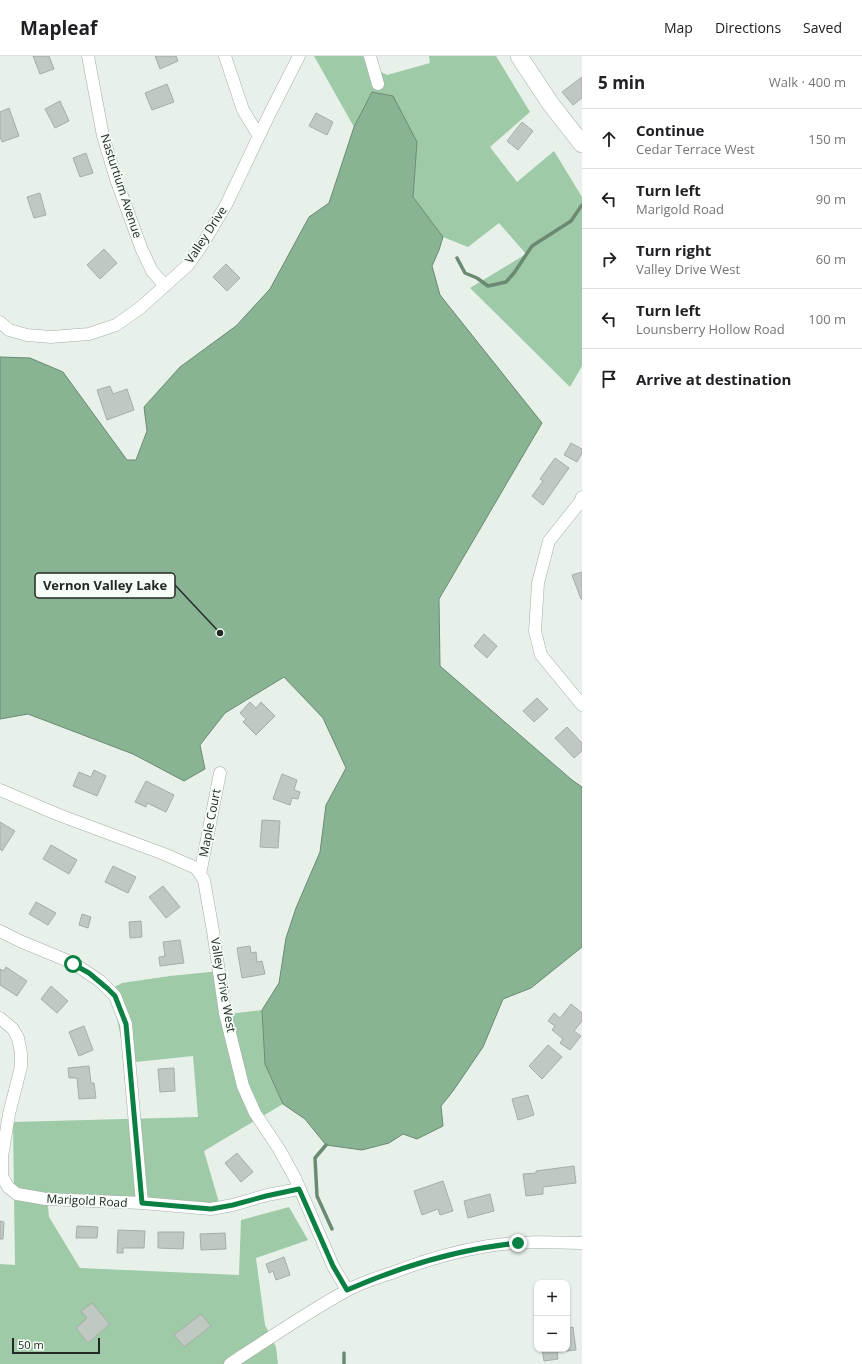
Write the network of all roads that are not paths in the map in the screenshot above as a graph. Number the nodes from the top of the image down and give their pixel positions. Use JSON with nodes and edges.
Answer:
{"nodes":[{"id":1,"x":88,"y":56,"type":"edge"},
{"id":2,"x":225,"y":56,"type":"edge"},
{"id":3,"x":299,"y":56,"type":"edge"},
{"id":4,"x":370,"y":56,"type":"edge"},
{"id":5,"x":519,"y":56,"type":"edge"},
{"id":6,"x":378,"y":84,"type":"dead end"},
{"id":7,"x":259,"y":136,"type":"junction"},
{"id":8,"x":582,"y":144,"type":"edge"},
{"id":9,"x":165,"y":286,"type":"junction"},
{"id":10,"x":0,"y":322,"type":"edge"},
{"id":11,"x":582,"y":497,"type":"edge"},
{"id":12,"x":582,"y":705,"type":"edge"},
{"id":13,"x":220,"y":773,"type":"dead end"},
{"id":14,"x":0,"y":790,"type":"edge"},
{"id":15,"x":200,"y":874,"type":"junction"},
{"id":16,"x":0,"y":931,"type":"edge"},
{"id":17,"x":0,"y":1018,"type":"edge"},
{"id":18,"x":299,"y":1189,"type":"junction"},
{"id":19,"x":142,"y":1203,"type":"junction"},
{"id":20,"x":582,"y":1243,"type":"edge"},
{"id":21,"x":347,"y":1290,"type":"junction"},
{"id":22,"x":230,"y":1364,"type":"edge"}],
"edges":[{"from":1,"to":9,"type":"street","name":"Nasturtium Avenue"},
{"from":2,"to":7,"type":"street"},
{"from":3,"to":7,"type":"street","name":"Valley Drive"},
{"from":4,"to":6,"type":"street"},
{"from":5,"to":8,"type":"street"},
{"from":7,"to":9,"type":"street","name":"Valley Drive"},
{"from":9,"to":10,"type":"street","name":"Valley Drive"},
{"from":11,"to":12,"type":"street"},
{"from":13,"to":15,"type":"street","name":"Maple Court"},
{"from":14,"to":15,"type":"street"},
{"from":15,"to":18,"type":"street","name":"Valley Drive West"},
{"from":16,"to":19,"type":"street"},
{"from":17,"to":19,"type":"street","name":"Marigold Road"},
{"from":18,"to":19,"type":"street","name":"Marigold Road"},
{"from":18,"to":21,"type":"street","name":"Valley Drive West"},
{"from":20,"to":21,"type":"street"},
{"from":21,"to":22,"type":"street"}]}
